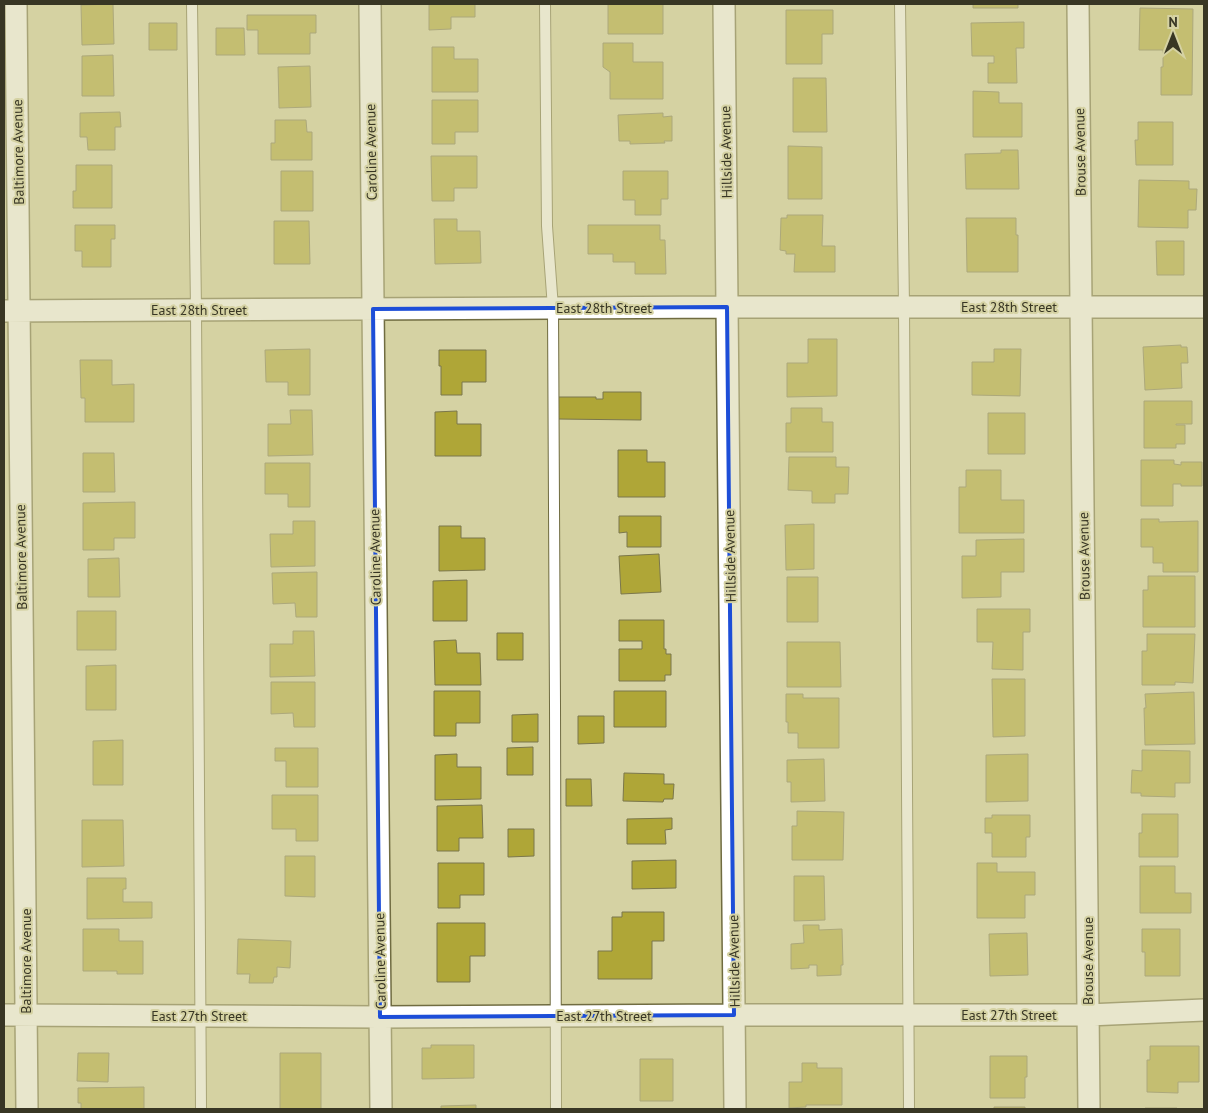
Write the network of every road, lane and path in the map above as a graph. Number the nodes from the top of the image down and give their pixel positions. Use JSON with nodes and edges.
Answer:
{"nodes":[{"id":1,"x":16,"y":4,"type":"edge"},
{"id":2,"x":192,"y":4,"type":"edge"},
{"id":3,"x":370,"y":4,"type":"edge"},
{"id":4,"x":545,"y":4,"type":"edge"},
{"id":5,"x":724,"y":4,"type":"edge"},
{"id":6,"x":900,"y":4,"type":"edge"},
{"id":7,"x":1078,"y":4,"type":"edge"},
{"id":8,"x":727,"y":307,"type":"junction"},
{"id":9,"x":904,"y":307,"type":"junction"},
{"id":10,"x":1081,"y":307,"type":"junction"},
{"id":11,"x":1204,"y":307,"type":"edge"},
{"id":12,"x":553,"y":308,"type":"junction"},
{"id":13,"x":196,"y":310,"type":"junction"},
{"id":14,"x":373,"y":310,"type":"junction"},
{"id":15,"x":12,"y":311,"type":"edge"},
{"id":16,"x":1204,"y":1010,"type":"edge"},
{"id":17,"x":4,"y":1015,"type":"edge"},
{"id":18,"x":26,"y":1015,"type":"junction"},
{"id":19,"x":734,"y":1015,"type":"junction"},
{"id":20,"x":908,"y":1015,"type":"junction"},
{"id":21,"x":1088,"y":1015,"type":"junction"},
{"id":22,"x":201,"y":1016,"type":"junction"},
{"id":23,"x":555,"y":1016,"type":"junction"},
{"id":24,"x":380,"y":1017,"type":"junction"},
{"id":25,"x":27,"y":1109,"type":"edge"},
{"id":26,"x":201,"y":1109,"type":"edge"},
{"id":27,"x":381,"y":1109,"type":"edge"},
{"id":28,"x":556,"y":1109,"type":"edge"},
{"id":29,"x":735,"y":1109,"type":"edge"},
{"id":30,"x":909,"y":1109,"type":"edge"},
{"id":31,"x":1089,"y":1109,"type":"edge"}],
"edges":[{"from":1,"to":15,"type":"street","name":"Baltimore Avenue"},
{"from":2,"to":13,"type":"lane"},
{"from":3,"to":14,"type":"street","name":"Caroline Avenue"},
{"from":4,"to":12,"type":"lane"},
{"from":5,"to":8,"type":"street","name":"Hillside Avenue"},
{"from":6,"to":9,"type":"lane"},
{"from":7,"to":10,"type":"street","name":"Brouse Avenue"},
{"from":8,"to":9,"type":"street","name":"East 28th Street"},
{"from":8,"to":12,"type":"street","name":"East 28th Street"},
{"from":8,"to":19,"type":"street","name":"Hillside Avenue"},
{"from":9,"to":10,"type":"street","name":"East 28th Street"},
{"from":9,"to":20,"type":"lane"},
{"from":10,"to":11,"type":"street","name":"East 28th Street"},
{"from":10,"to":21,"type":"street","name":"Brouse Avenue"},
{"from":12,"to":14,"type":"street","name":"East 28th Street"},
{"from":12,"to":23,"type":"lane"},
{"from":13,"to":14,"type":"street","name":"East 28th Street"},
{"from":13,"to":15,"type":"street","name":"East 28th Street"},
{"from":13,"to":22,"type":"lane"},
{"from":14,"to":24,"type":"street","name":"Caroline Avenue"},
{"from":15,"to":18,"type":"street","name":"Baltimore Avenue"},
{"from":16,"to":21,"type":"street","name":"East 27th Street"},
{"from":17,"to":18,"type":"street","name":"East 27th Street"},
{"from":18,"to":22,"type":"street","name":"East 27th Street"},
{"from":18,"to":25,"type":"street","name":"Baltimore Avenue"},
{"from":19,"to":20,"type":"street","name":"East 27th Street"},
{"from":19,"to":23,"type":"street","name":"East 27th Street"},
{"from":19,"to":29,"type":"street","name":"Hillside Avenue"},
{"from":20,"to":21,"type":"street","name":"East 27th Street"},
{"from":20,"to":30,"type":"lane"},
{"from":21,"to":31,"type":"street","name":"Brouse Avenue"},
{"from":22,"to":24,"type":"street","name":"East 27th Street"},
{"from":22,"to":26,"type":"lane"},
{"from":23,"to":24,"type":"street","name":"East 27th Street"},
{"from":23,"to":28,"type":"lane"},
{"from":24,"to":27,"type":"street","name":"Caroline Avenue"}]}
